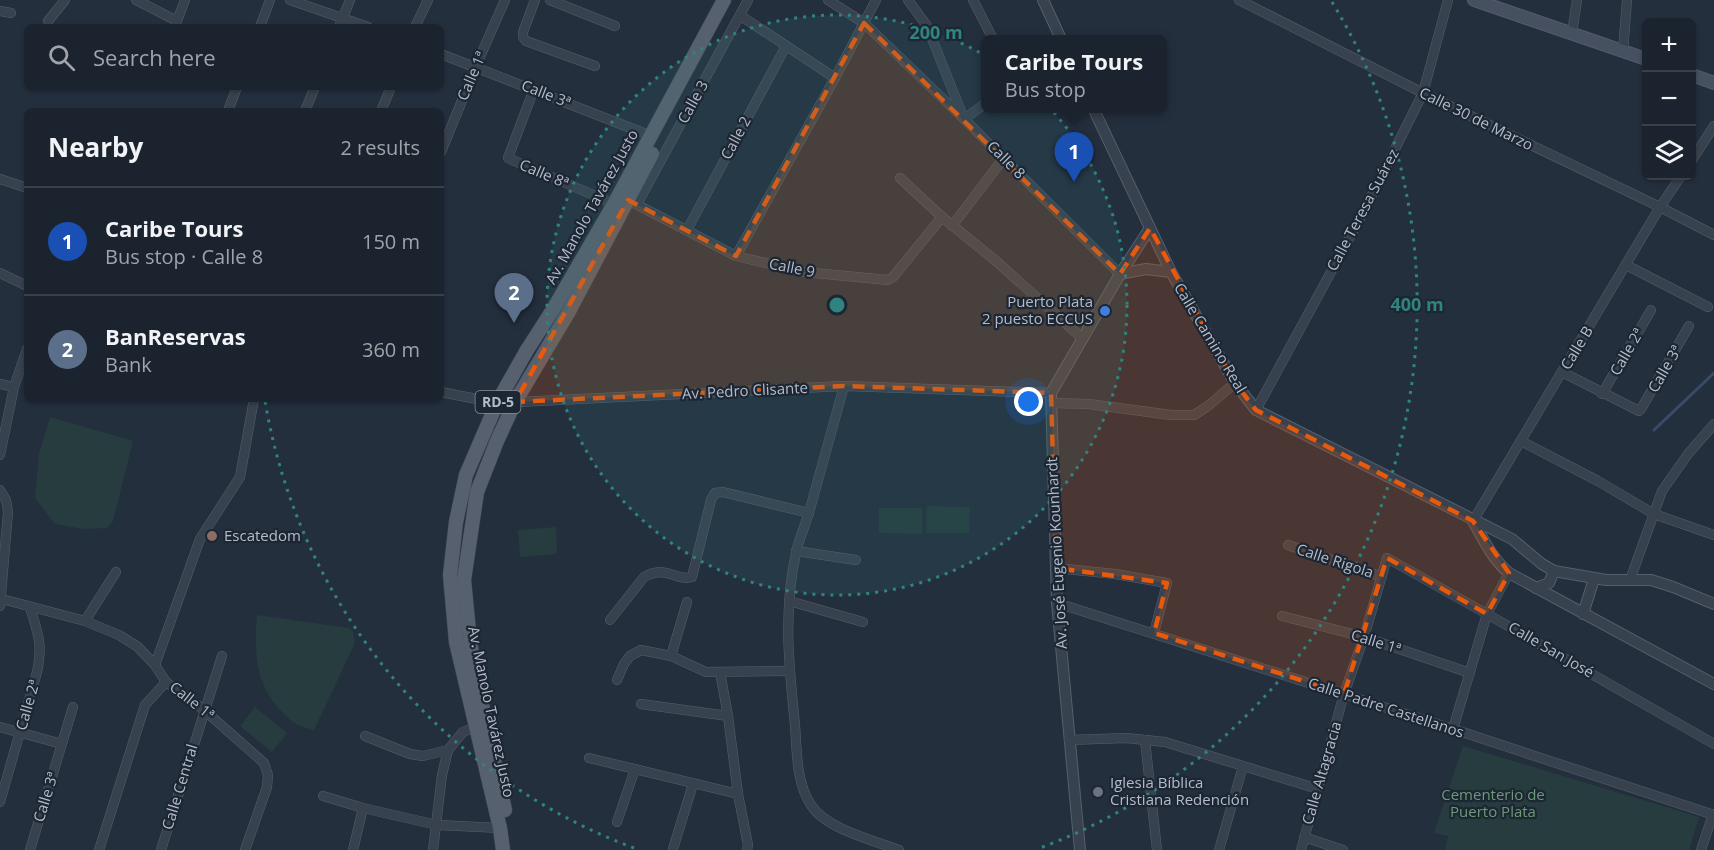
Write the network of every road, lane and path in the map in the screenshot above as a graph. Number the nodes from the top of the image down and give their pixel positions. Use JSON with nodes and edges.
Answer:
{"nodes":[{"id":1,"x":65,"y":0,"type":"edge"},
{"id":2,"x":136,"y":0,"type":"edge"},
{"id":3,"x":185,"y":0,"type":"edge"},
{"id":4,"x":270,"y":0,"type":"edge"},
{"id":5,"x":290,"y":0,"type":"edge"},
{"id":6,"x":350,"y":0,"type":"edge"},
{"id":7,"x":428,"y":0,"type":"edge"},
{"id":8,"x":505,"y":0,"type":"edge"},
{"id":9,"x":535,"y":0,"type":"edge"},
{"id":10,"x":550,"y":0,"type":"edge"},
{"id":11,"x":724,"y":0,"type":"edge"},
{"id":12,"x":734,"y":0,"type":"edge"},
{"id":13,"x":748,"y":0,"type":"edge"},
{"id":14,"x":828,"y":0,"type":"edge"},
{"id":15,"x":876,"y":0,"type":"edge"},
{"id":16,"x":908,"y":0,"type":"edge"},
{"id":17,"x":973,"y":0,"type":"edge"},
{"id":18,"x":1043,"y":0,"type":"edge"},
{"id":19,"x":1239,"y":0,"type":"edge"},
{"id":20,"x":1448,"y":0,"type":"edge"},
{"id":21,"x":1474,"y":0,"type":"edge"},
{"id":22,"x":1577,"y":0,"type":"edge"},
{"id":23,"x":1627,"y":0,"type":"edge"},
{"id":24,"x":0,"y":10,"type":"edge"},
{"id":25,"x":11,"y":13,"type":"dead end"},
{"id":26,"x":741,"y":16,"type":"junction"},
{"id":27,"x":48,"y":21,"type":"dead end"},
{"id":28,"x":341,"y":22,"type":"edge"},
{"id":29,"x":864,"y":23,"type":"junction"},
{"id":30,"x":175,"y":24,"type":"edge"},
{"id":31,"x":261,"y":24,"type":"edge"},
{"id":32,"x":416,"y":24,"type":"edge"},
{"id":33,"x":615,"y":26,"type":"dead end"},
{"id":34,"x":1572,"y":33,"type":"junction"},
{"id":35,"x":991,"y":35,"type":"edge"},
{"id":36,"x":1059,"y":35,"type":"edge"},
{"id":37,"x":786,"y":46,"type":"junction"},
{"id":38,"x":1623,"y":51,"type":"junction"},
{"id":39,"x":444,"y":55,"type":"edge"},
{"id":40,"x":1642,"y":57,"type":"edge"},
{"id":41,"x":595,"y":66,"type":"dead end"},
{"id":42,"x":476,"y":67,"type":"junction"},
{"id":43,"x":1696,"y":76,"type":"edge"},
{"id":44,"x":835,"y":78,"type":"junction"},
{"id":45,"x":1714,"y":83,"type":"edge"},
{"id":46,"x":534,"y":89,"type":"junction"},
{"id":47,"x":236,"y":90,"type":"edge"},
{"id":48,"x":314,"y":90,"type":"edge"},
{"id":49,"x":390,"y":90,"type":"edge"},
{"id":50,"x":1423,"y":93,"type":"junction"},
{"id":51,"x":981,"y":107,"type":"edge"},
{"id":52,"x":229,"y":108,"type":"edge"},
{"id":53,"x":306,"y":108,"type":"edge"},
{"id":54,"x":382,"y":108,"type":"edge"},
{"id":55,"x":1095,"y":113,"type":"edge"},
{"id":56,"x":964,"y":119,"type":"junction"},
{"id":57,"x":1714,"y":126,"type":"edge"},
{"id":58,"x":651,"y":136,"type":"junction"},
{"id":59,"x":444,"y":145,"type":"edge"},
{"id":60,"x":1696,"y":154,"type":"edge"},
{"id":61,"x":1003,"y":159,"type":"junction"},
{"id":62,"x":900,"y":178,"type":"dead end"},
{"id":63,"x":0,"y":179,"type":"edge"},
{"id":64,"x":1678,"y":180,"type":"edge"},
{"id":65,"x":24,"y":187,"type":"edge"},
{"id":66,"x":626,"y":203,"type":"junction"},
{"id":67,"x":1660,"y":207,"type":"junction"},
{"id":68,"x":942,"y":217,"type":"junction"},
{"id":69,"x":952,"y":226,"type":"junction"},
{"id":70,"x":1150,"y":228,"type":"junction"},
{"id":71,"x":687,"y":230,"type":"junction"},
{"id":72,"x":1714,"y":235,"type":"edge"},
{"id":73,"x":736,"y":256,"type":"junction"},
{"id":74,"x":1626,"y":265,"type":"junction"},
{"id":75,"x":1171,"y":272,"type":"junction"},
{"id":76,"x":0,"y":273,"type":"edge"},
{"id":77,"x":1120,"y":274,"type":"junction"},
{"id":78,"x":24,"y":285,"type":"edge"},
{"id":79,"x":1708,"y":307,"type":"dead end"},
{"id":80,"x":1651,"y":310,"type":"dead end"},
{"id":81,"x":1689,"y":326,"type":"dead end"},
{"id":82,"x":1082,"y":338,"type":"junction"},
{"id":83,"x":24,"y":358,"type":"edge"},
{"id":84,"x":1562,"y":372,"type":"junction"},
{"id":85,"x":1234,"y":383,"type":"junction"},
{"id":86,"x":0,"y":384,"type":"edge"},
{"id":87,"x":844,"y":386,"type":"junction"},
{"id":88,"x":14,"y":387,"type":"junction"},
{"id":89,"x":444,"y":393,"type":"edge"},
{"id":90,"x":1602,"y":394,"type":"junction"},
{"id":91,"x":1051,"y":398,"type":"junction"},
{"id":92,"x":253,"y":402,"type":"edge"},
{"id":93,"x":515,"y":402,"type":"junction"},
{"id":94,"x":497,"y":403,"type":"junction"},
{"id":95,"x":1256,"y":410,"type":"junction"},
{"id":96,"x":1712,"y":430,"type":"edge"},
{"id":97,"x":1521,"y":441,"type":"junction"},
{"id":98,"x":0,"y":455,"type":"edge"},
{"id":99,"x":0,"y":490,"type":"edge"},
{"id":100,"x":809,"y":513,"type":"junction"},
{"id":101,"x":1654,"y":514,"type":"junction"},
{"id":102,"x":1473,"y":521,"type":"junction"},
{"id":103,"x":1714,"y":535,"type":"edge"},
{"id":104,"x":1288,"y":545,"type":"dead end"},
{"id":105,"x":796,"y":551,"type":"junction"},
{"id":106,"x":1387,"y":558,"type":"joint"},
{"id":107,"x":856,"y":560,"type":"dead end"},
{"id":108,"x":1056,"y":568,"type":"junction"},
{"id":109,"x":1554,"y":571,"type":"junction"},
{"id":110,"x":116,"y":572,"type":"dead end"},
{"id":111,"x":1509,"y":573,"type":"junction"},
{"id":112,"x":1382,"y":577,"type":"junction"},
{"id":113,"x":1594,"y":579,"type":"junction"},
{"id":114,"x":1630,"y":580,"type":"junction"},
{"id":115,"x":1536,"y":588,"type":"junction"},
{"id":116,"x":789,"y":601,"type":"junction"},
{"id":117,"x":1,"y":602,"type":"edge"},
{"id":118,"x":687,"y":602,"type":"dead end"},
{"id":119,"x":1057,"y":603,"type":"junction"},
{"id":120,"x":1714,"y":604,"type":"edge"},
{"id":121,"x":30,"y":607,"type":"junction"},
{"id":122,"x":1487,"y":614,"type":"junction"},
{"id":123,"x":1583,"y":614,"type":"junction"},
{"id":124,"x":1282,"y":616,"type":"dead end"},
{"id":125,"x":610,"y":620,"type":"dead end"},
{"id":126,"x":85,"y":621,"type":"junction"},
{"id":127,"x":863,"y":622,"type":"dead end"},
{"id":128,"x":1154,"y":633,"type":"junction"},
{"id":129,"x":1364,"y":637,"type":"junction"},
{"id":130,"x":222,"y":656,"type":"dead end"},
{"id":131,"x":671,"y":656,"type":"junction"},
{"id":132,"x":155,"y":665,"type":"junction"},
{"id":133,"x":790,"y":671,"type":"junction"},
{"id":134,"x":720,"y":672,"type":"junction"},
{"id":135,"x":1470,"y":673,"type":"junction"},
{"id":136,"x":617,"y":680,"type":"dead end"},
{"id":137,"x":166,"y":682,"type":"junction"},
{"id":138,"x":1714,"y":684,"type":"edge"},
{"id":139,"x":1344,"y":694,"type":"junction"},
{"id":140,"x":641,"y":704,"type":"dead end"},
{"id":141,"x":73,"y":707,"type":"dead end"},
{"id":142,"x":204,"y":710,"type":"junction"},
{"id":143,"x":728,"y":716,"type":"junction"},
{"id":144,"x":475,"y":727,"type":"junction"},
{"id":145,"x":0,"y":728,"type":"edge"},
{"id":146,"x":1453,"y":729,"type":"junction"},
{"id":147,"x":20,"y":734,"type":"junction"},
{"id":148,"x":365,"y":736,"type":"dead end"},
{"id":149,"x":1069,"y":740,"type":"junction"},
{"id":150,"x":1145,"y":740,"type":"junction"},
{"id":151,"x":62,"y":744,"type":"junction"},
{"id":152,"x":1714,"y":744,"type":"edge"},
{"id":153,"x":448,"y":750,"type":"junction"},
{"id":154,"x":589,"y":758,"type":"dead end"},
{"id":155,"x":1243,"y":766,"type":"junction"},
{"id":156,"x":635,"y":769,"type":"junction"},
{"id":157,"x":693,"y":784,"type":"junction"},
{"id":158,"x":1318,"y":789,"type":"junction"},
{"id":159,"x":738,"y":794,"type":"junction"},
{"id":160,"x":323,"y":796,"type":"dead end"},
{"id":161,"x":0,"y":802,"type":"edge"},
{"id":162,"x":363,"y":808,"type":"junction"},
{"id":163,"x":1714,"y":814,"type":"edge"},
{"id":164,"x":617,"y":822,"type":"dead end"},
{"id":165,"x":437,"y":825,"type":"junction"},
{"id":166,"x":500,"y":828,"type":"junction"},
{"id":167,"x":1304,"y":837,"type":"junction"},
{"id":168,"x":750,"y":848,"type":"edge"},
{"id":169,"x":673,"y":849,"type":"edge"},
{"id":170,"x":30,"y":850,"type":"edge"},
{"id":171,"x":99,"y":850,"type":"edge"},
{"id":172,"x":161,"y":850,"type":"edge"},
{"id":173,"x":245,"y":850,"type":"edge"},
{"id":174,"x":353,"y":850,"type":"edge"},
{"id":175,"x":433,"y":850,"type":"edge"},
{"id":176,"x":503,"y":850,"type":"edge"},
{"id":177,"x":512,"y":850,"type":"edge"},
{"id":178,"x":899,"y":850,"type":"edge"},
{"id":179,"x":1080,"y":850,"type":"edge"},
{"id":180,"x":1157,"y":850,"type":"edge"},
{"id":181,"x":1220,"y":850,"type":"edge"},
{"id":182,"x":1300,"y":850,"type":"edge"},
{"id":183,"x":1343,"y":850,"type":"edge"},
{"id":184,"x":1701,"y":850,"type":"edge"}],
"edges":[{"from":1,"to":27,"type":"street"},
{"from":2,"to":30,"type":"street"},
{"from":3,"to":30,"type":"street"},
{"from":4,"to":31,"type":"street"},
{"from":5,"to":28,"type":"street"},
{"from":6,"to":28,"type":"street"},
{"from":7,"to":32,"type":"street"},
{"from":8,"to":42,"type":"street","name":"Calle 1ª"},
{"from":9,"to":41,"type":"street"},
{"from":10,"to":33,"type":"street"},
{"from":11,"to":58,"type":"main road","name":"Av. Manolo Tavárez Justo","number":"RD-5"},
{"from":12,"to":66,"type":"main road","name":"Av. Manolo Tavárez Justo","number":"RD-5"},
{"from":13,"to":26,"type":"street","name":"Calle 3"},
{"from":14,"to":29,"type":"street","name":"Calle 8"},
{"from":15,"to":29,"type":"street"},
{"from":16,"to":56,"type":"street"},
{"from":17,"to":35,"type":"street"},
{"from":18,"to":36,"type":"street"},
{"from":19,"to":50,"type":"street","name":"Calle 30 de Marzo"},
{"from":20,"to":50,"type":"street","name":"Calle Teresa Suárez"},
{"from":21,"to":34,"type":"main road"},
{"from":22,"to":34,"type":"street"},
{"from":23,"to":38,"type":"street"},
{"from":24,"to":25,"type":"street"},
{"from":26,"to":37,"type":"street"},
{"from":26,"to":66,"type":"street","name":"Calle 3"},
{"from":29,"to":44,"type":"street"},
{"from":29,"to":56,"type":"street","name":"Calle 8"},
{"from":34,"to":38,"type":"main road"},
{"from":37,"to":44,"type":"street"},
{"from":37,"to":71,"type":"street","name":"Calle 2"},
{"from":38,"to":40,"type":"main road"},
{"from":39,"to":42,"type":"street","name":"Calle 3ª"},
{"from":42,"to":46,"type":"street","name":"Calle 3ª"},
{"from":42,"to":59,"type":"street","name":"Calle 1ª"},
{"from":43,"to":45,"type":"main road"},
{"from":44,"to":73,"type":"street"},
{"from":46,"to":58,"type":"street","name":"Calle 3ª"},
{"from":46,"to":66,"type":"street","name":"Calle 8ª"},
{"from":47,"to":52,"type":"street"},
{"from":48,"to":53,"type":"street"},
{"from":49,"to":54,"type":"street"},
{"from":50,"to":67,"type":"street","name":"Calle 30 de Marzo"},
{"from":50,"to":95,"type":"street","name":"Calle Teresa Suárez"},
{"from":51,"to":56,"type":"street"},
{"from":55,"to":70,"type":"street","name":"Calle Camino Real"},
{"from":56,"to":61,"type":"street","name":"Calle 8"},
{"from":57,"to":60,"type":"street"},
{"from":58,"to":66,"type":"main road","name":"Av. Manolo Tavárez Justo","number":"RD-5"},
{"from":61,"to":69,"type":"street"},
{"from":61,"to":77,"type":"street","name":"Calle 8"},
{"from":62,"to":68,"type":"street"},
{"from":63,"to":65,"type":"street"},
{"from":64,"to":67,"type":"street","name":"Calle B"},
{"from":66,"to":71,"type":"street","name":"Calle 9"},
{"from":66,"to":93,"type":"main road","name":"Av. Manolo Tavárez Justo","number":"RD-5"},
{"from":66,"to":94,"type":"main road","name":"Av. Manolo Tavárez Justo","number":"RD-5"},
{"from":67,"to":72,"type":"street","name":"Calle 30 de Marzo"},
{"from":67,"to":74,"type":"street","name":"Calle B"},
{"from":68,"to":69,"type":"street"},
{"from":68,"to":73,"type":"street","name":"Calle 9"},
{"from":69,"to":82,"type":"street"},
{"from":70,"to":75,"type":"street","name":"Calle Camino Real"},
{"from":70,"to":77,"type":"street"},
{"from":71,"to":73,"type":"street","name":"Calle 9"},
{"from":74,"to":79,"type":"street"},
{"from":74,"to":84,"type":"street","name":"Calle B"},
{"from":75,"to":77,"type":"street"},
{"from":75,"to":85,"type":"street","name":"Calle Camino Real"},
{"from":76,"to":78,"type":"street"},
{"from":77,"to":82,"type":"street"},
{"from":80,"to":90,"type":"street","name":"Calle 2ª"},
{"from":81,"to":90,"type":"street","name":"Calle 3ª"},
{"from":82,"to":91,"type":"street"},
{"from":83,"to":88,"type":"street"},
{"from":84,"to":90,"type":"street"},
{"from":84,"to":97,"type":"street","name":"Calle B"},
{"from":85,"to":91,"type":"street","name":"Av. Pedro Clisante"},
{"from":85,"to":95,"type":"street","name":"Calle Camino Real"},
{"from":86,"to":88,"type":"street"},
{"from":87,"to":91,"type":"street","name":"Av. Pedro Clisante"},
{"from":87,"to":93,"type":"street","name":"Av. Pedro Clisante"},
{"from":87,"to":100,"type":"street"},
{"from":88,"to":98,"type":"street"},
{"from":89,"to":94,"type":"street","name":"Av. Pedro Clisante"},
{"from":91,"to":108,"type":"street","name":"Av. José Eugenio Kounhardt"},
{"from":92,"to":132,"type":"street"},
{"from":93,"to":94,"type":"street","name":"Av. Pedro Clisante"},
{"from":93,"to":177,"type":"main road","name":"Av. Manolo Tavárez Justo","number":"RD-5"},
{"from":94,"to":144,"type":"main road","name":"Av. Manolo Tavárez Justo","number":"RD-5"},
{"from":95,"to":102,"type":"street","name":"Calle Camino Real"},
{"from":96,"to":101,"type":"street"},
{"from":97,"to":101,"type":"street"},
{"from":97,"to":102,"type":"street","name":"Calle B"},
{"from":99,"to":117,"type":"street","name":"Calle 1ª"},
{"from":100,"to":105,"type":"street"},
{"from":100,"to":125,"type":"street"},
{"from":101,"to":103,"type":"street"},
{"from":101,"to":114,"type":"street"},
{"from":102,"to":109,"type":"street","name":"Calle Camino Real"},
{"from":102,"to":111,"type":"street"},
{"from":104,"to":112,"type":"street","name":"Calle Rigola"},
{"from":105,"to":107,"type":"street"},
{"from":105,"to":116,"type":"street"},
{"from":106,"to":112,"type":"street","name":"Calle Altagracia"},
{"from":106,"to":122,"type":"street","name":"Calle San José"},
{"from":108,"to":119,"type":"street","name":"Av. José Eugenio Kounhardt"},
{"from":108,"to":128,"type":"street"},
{"from":109,"to":113,"type":"street"},
{"from":109,"to":115,"type":"street"},
{"from":110,"to":126,"type":"street"},
{"from":111,"to":115,"type":"street"},
{"from":111,"to":122,"type":"street"},
{"from":112,"to":129,"type":"street","name":"Calle Altagracia"},
{"from":113,"to":114,"type":"street"},
{"from":113,"to":123,"type":"street"},
{"from":114,"to":120,"type":"street"},
{"from":115,"to":123,"type":"street"},
{"from":116,"to":127,"type":"street"},
{"from":116,"to":133,"type":"street"},
{"from":117,"to":121,"type":"street","name":"Calle 1ª"},
{"from":118,"to":131,"type":"street"},
{"from":119,"to":128,"type":"street","name":"Calle Padre Castellanos"},
{"from":119,"to":149,"type":"street","name":"Av. José Eugenio Kounhardt"},
{"from":121,"to":126,"type":"street","name":"Calle 1ª"},
{"from":121,"to":147,"type":"street","name":"Calle 2ª"},
{"from":122,"to":135,"type":"street"},
{"from":122,"to":152,"type":"street","name":"Calle San José"},
{"from":123,"to":138,"type":"street"},
{"from":124,"to":129,"type":"street","name":"Calle 1ª"},
{"from":126,"to":132,"type":"street","name":"Calle 1ª"},
{"from":128,"to":139,"type":"street","name":"Calle Padre Castellanos"},
{"from":129,"to":135,"type":"street","name":"Calle 1ª"},
{"from":129,"to":139,"type":"street","name":"Calle Altagracia"},
{"from":130,"to":142,"type":"street","name":"Calle Central"},
{"from":131,"to":134,"type":"street"},
{"from":131,"to":136,"type":"street"},
{"from":132,"to":137,"type":"street","name":"Calle 1ª"},
{"from":133,"to":134,"type":"street"},
{"from":133,"to":178,"type":"street"},
{"from":134,"to":143,"type":"street"},
{"from":135,"to":146,"type":"street"},
{"from":137,"to":142,"type":"street","name":"Calle 1ª"},
{"from":137,"to":171,"type":"street"},
{"from":139,"to":146,"type":"street","name":"Calle Padre Castellanos"},
{"from":139,"to":158,"type":"street","name":"Calle Altagracia"},
{"from":140,"to":143,"type":"street"},
{"from":141,"to":151,"type":"street","name":"Calle 3ª"},
{"from":142,"to":172,"type":"street","name":"Calle Central"},
{"from":142,"to":173,"type":"street","name":"Calle 1ª"},
{"from":143,"to":159,"type":"street"},
{"from":144,"to":153,"type":"street"},
{"from":144,"to":166,"type":"main road","name":"Av. Manolo Tavárez Justo","number":"RD-5"},
{"from":145,"to":147,"type":"street"},
{"from":146,"to":163,"type":"street","name":"Calle Padre Castellanos"},
{"from":147,"to":151,"type":"street"},
{"from":147,"to":161,"type":"street","name":"Calle 2ª"},
{"from":148,"to":153,"type":"street"},
{"from":149,"to":150,"type":"street"},
{"from":149,"to":179,"type":"street","name":"Av. José Eugenio Kounhardt"},
{"from":150,"to":155,"type":"street"},
{"from":150,"to":180,"type":"street"},
{"from":151,"to":170,"type":"street","name":"Calle 3ª"},
{"from":153,"to":165,"type":"street"},
{"from":154,"to":156,"type":"street"},
{"from":155,"to":158,"type":"street"},
{"from":155,"to":181,"type":"street"},
{"from":156,"to":157,"type":"street"},
{"from":156,"to":164,"type":"street"},
{"from":157,"to":159,"type":"street"},
{"from":157,"to":169,"type":"street"},
{"from":158,"to":167,"type":"street","name":"Calle Altagracia"},
{"from":159,"to":168,"type":"street"},
{"from":160,"to":162,"type":"street"},
{"from":162,"to":165,"type":"street"},
{"from":162,"to":174,"type":"street"},
{"from":163,"to":184,"type":"street"},
{"from":165,"to":166,"type":"street"},
{"from":165,"to":175,"type":"street"},
{"from":166,"to":176,"type":"main road","name":"Av. Manolo Tavárez Justo","number":"RD-5"},
{"from":167,"to":182,"type":"street","name":"Calle Altagracia"},
{"from":167,"to":183,"type":"street"}]}
